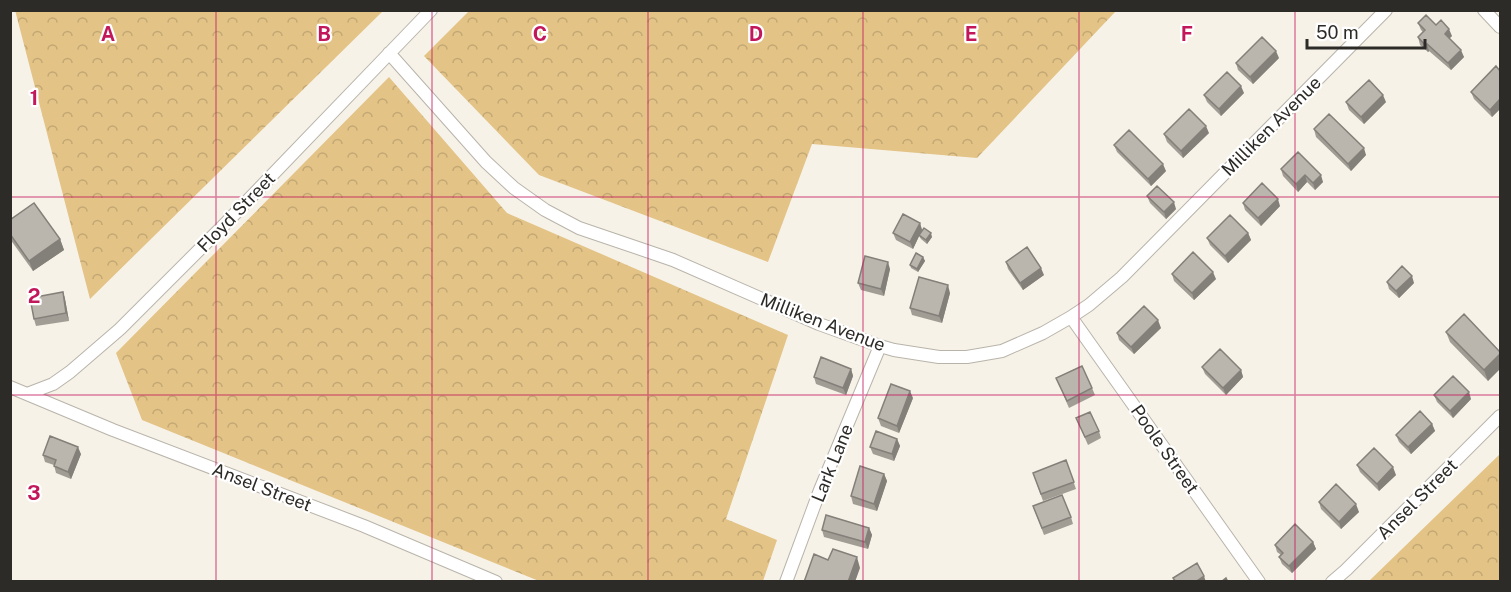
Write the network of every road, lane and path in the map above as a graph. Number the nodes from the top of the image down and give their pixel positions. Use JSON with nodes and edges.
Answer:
{"nodes":[{"id":1,"x":431,"y":10,"type":"edge"},
{"id":2,"x":1386,"y":10,"type":"edge"},
{"id":3,"x":1484,"y":10,"type":"edge"},
{"id":4,"x":1500,"y":27,"type":"edge"},
{"id":5,"x":389,"y":53,"type":"junction"},
{"id":6,"x":1071,"y":317,"type":"junction"},
{"id":7,"x":880,"y":346,"type":"junction"},
{"id":8,"x":10,"y":387,"type":"edge"},
{"id":9,"x":27,"y":394,"type":"junction"},
{"id":10,"x":1500,"y":416,"type":"edge"},
{"id":11,"x":496,"y":582,"type":"edge"},
{"id":12,"x":786,"y":582,"type":"edge"},
{"id":13,"x":1259,"y":582,"type":"edge"},
{"id":14,"x":1332,"y":582,"type":"edge"}],
"edges":[{"from":1,"to":5,"type":"street","name":"Floyd Street"},
{"from":2,"to":6,"type":"street","name":"Milliken Avenue"},
{"from":3,"to":4,"type":"street"},
{"from":5,"to":7,"type":"street","name":"Milliken Avenue"},
{"from":5,"to":9,"type":"street","name":"Floyd Street"},
{"from":6,"to":7,"type":"street","name":"Milliken Avenue"},
{"from":6,"to":13,"type":"street","name":"Poole Street"},
{"from":7,"to":12,"type":"street","name":"Lark Lane"},
{"from":8,"to":9,"type":"street","name":"Ansel Street"},
{"from":9,"to":11,"type":"street","name":"Ansel Street"},
{"from":10,"to":14,"type":"street","name":"Ansel Street"}]}
